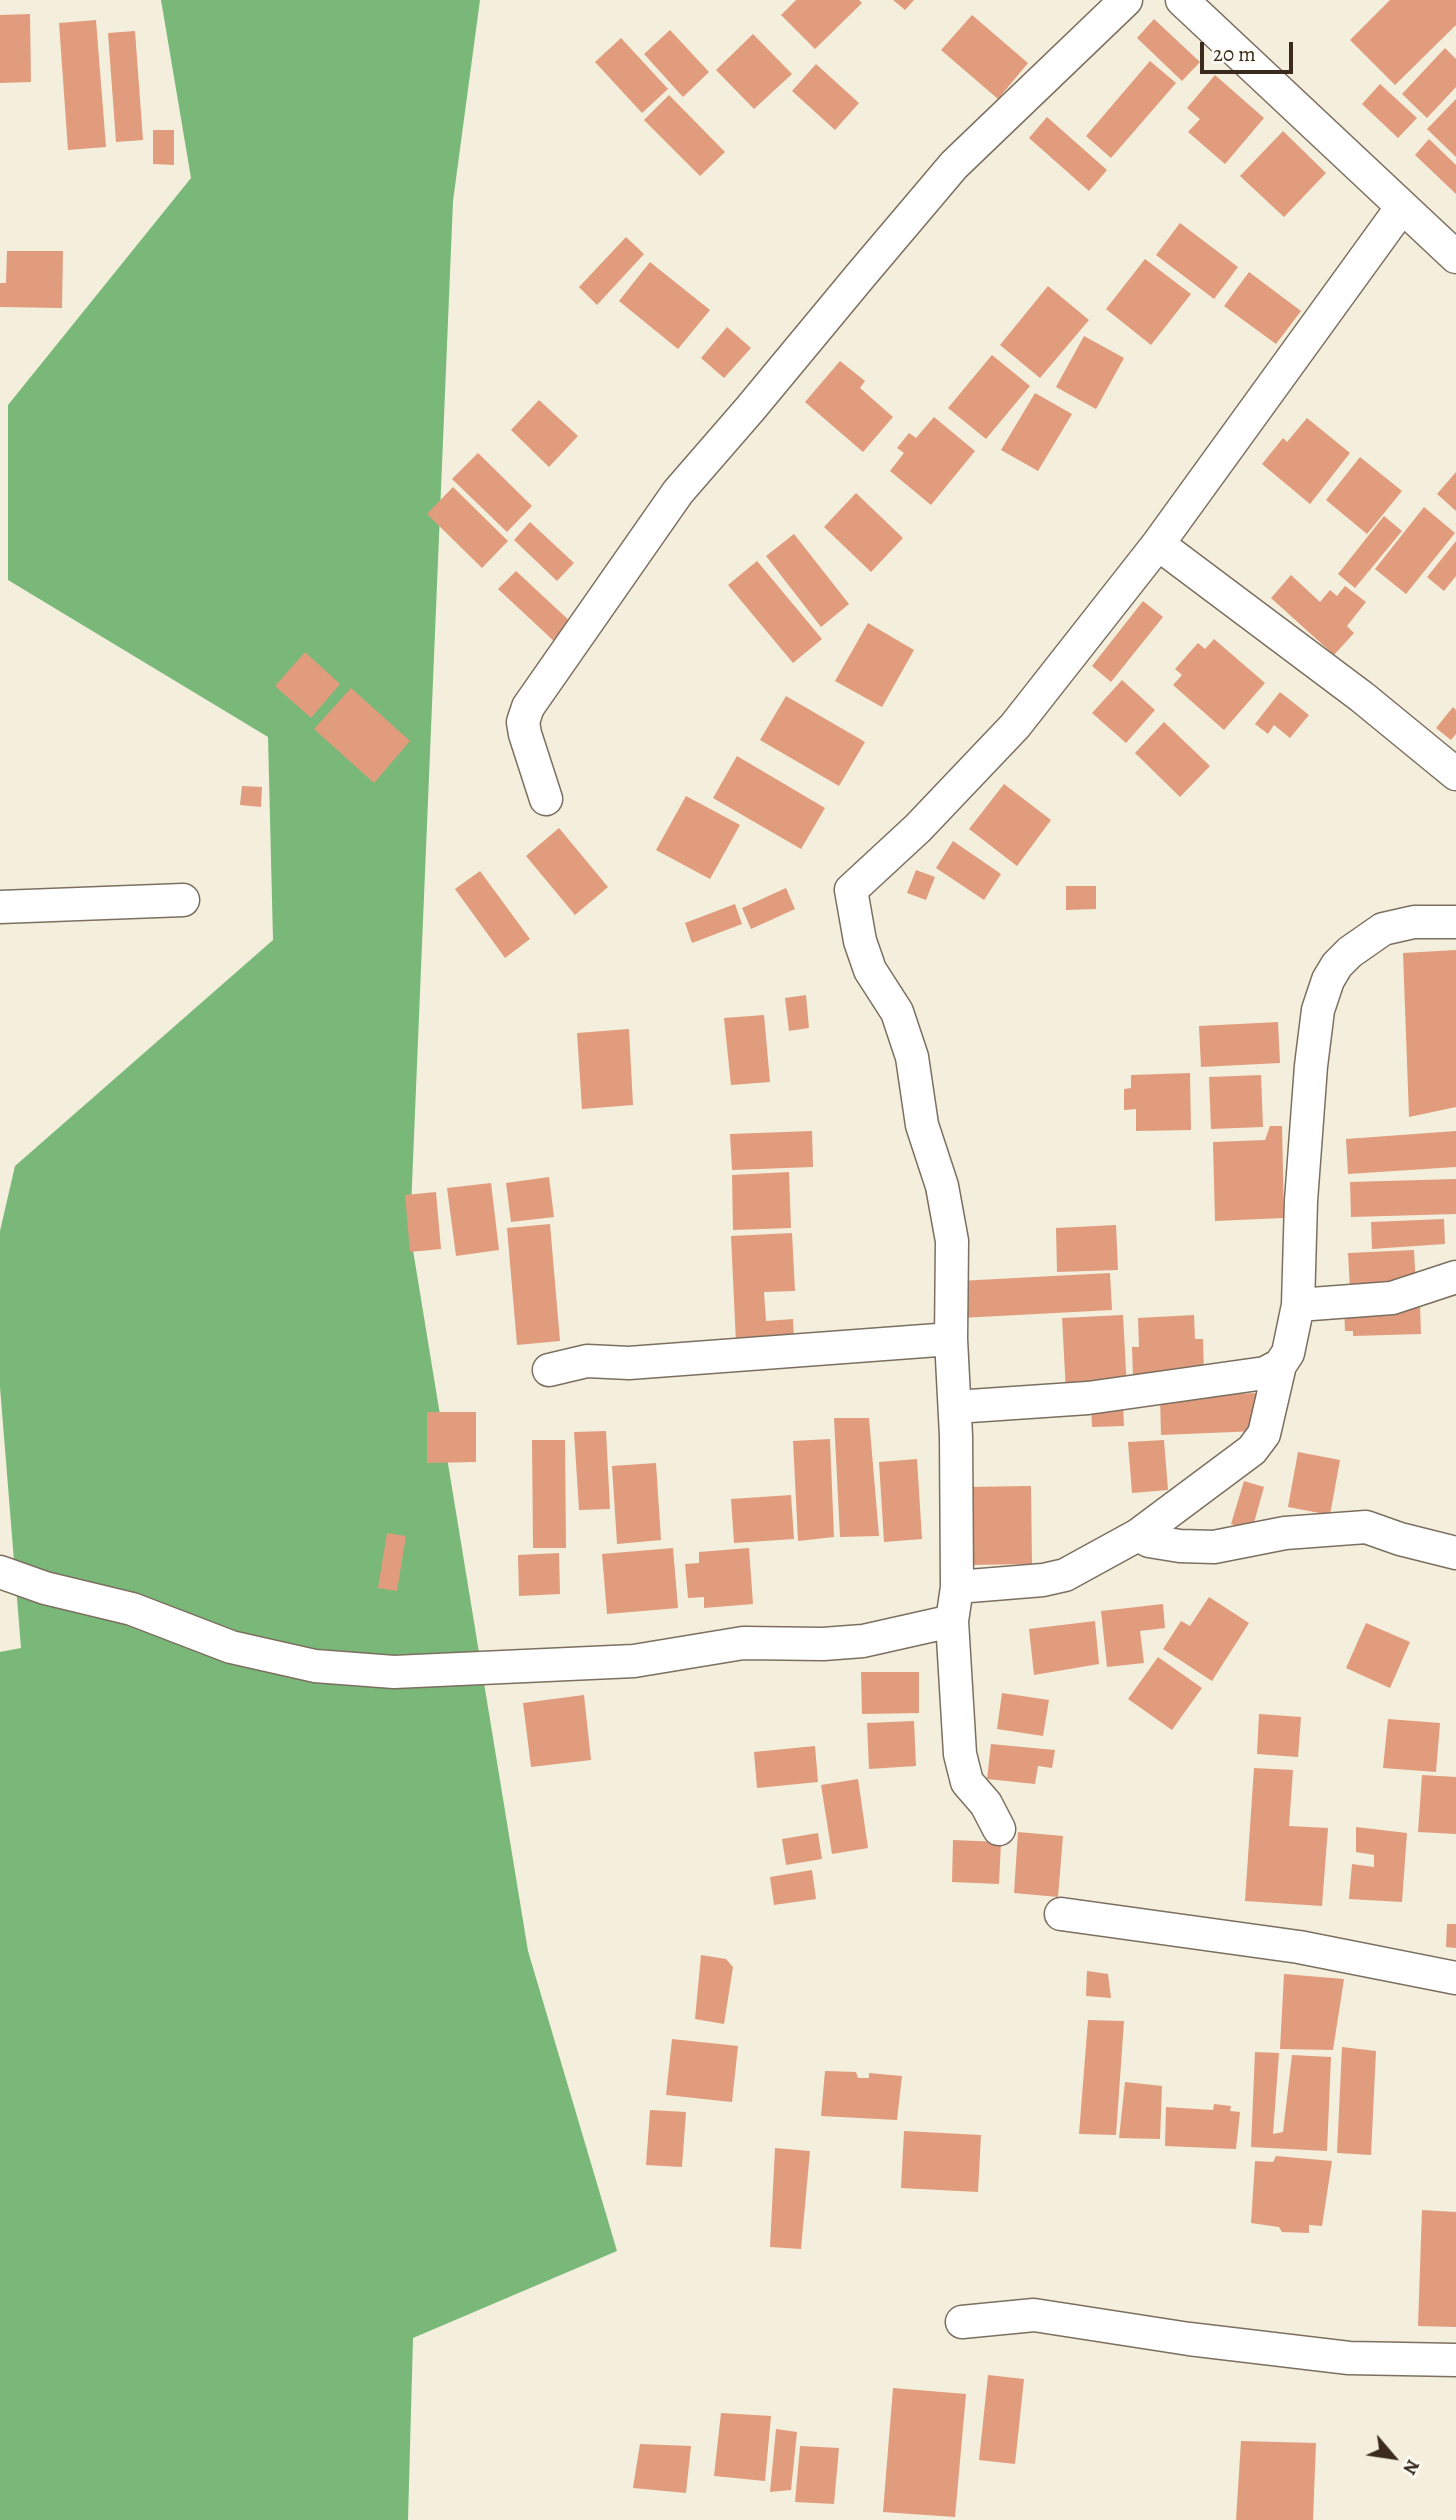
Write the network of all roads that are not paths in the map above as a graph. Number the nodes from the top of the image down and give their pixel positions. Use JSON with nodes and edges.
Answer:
{"nodes":[{"id":1,"x":1126,"y":0,"type":"edge"},
{"id":2,"x":1182,"y":0,"type":"edge"},
{"id":3,"x":1402,"y":207,"type":"junction"},
{"id":4,"x":1456,"y":257,"type":"edge"},
{"id":5,"x":1158,"y":544,"type":"junction"},
{"id":6,"x":1456,"y":774,"type":"edge"},
{"id":7,"x":547,"y":799,"type":"dead end"},
{"id":8,"x":183,"y":900,"type":"dead end"},
{"id":9,"x":0,"y":907,"type":"edge"},
{"id":10,"x":1456,"y":922,"type":"edge"},
{"id":11,"x":1456,"y":1277,"type":"edge"},
{"id":12,"x":1298,"y":1305,"type":"junction"},
{"id":13,"x":951,"y":1339,"type":"junction"},
{"id":14,"x":1280,"y":1365,"type":"junction"},
{"id":15,"x":549,"y":1370,"type":"dead end"},
{"id":16,"x":955,"y":1407,"type":"junction"},
{"id":17,"x":1138,"y":1535,"type":"junction"},
{"id":18,"x":1456,"y":1553,"type":"edge"},
{"id":19,"x":0,"y":1572,"type":"edge"},
{"id":20,"x":957,"y":1587,"type":"junction"},
{"id":21,"x":951,"y":1621,"type":"junction"},
{"id":22,"x":999,"y":1829,"type":"dead end"},
{"id":23,"x":1061,"y":1914,"type":"dead end"},
{"id":24,"x":1456,"y":1978,"type":"edge"},
{"id":25,"x":962,"y":2322,"type":"dead end"},
{"id":26,"x":1456,"y":2360,"type":"edge"}],
"edges":[{"from":1,"to":7,"type":"street"},
{"from":2,"to":3,"type":"street"},
{"from":3,"to":4,"type":"street"},
{"from":3,"to":5,"type":"street"},
{"from":5,"to":6,"type":"street"},
{"from":5,"to":13,"type":"street"},
{"from":8,"to":9,"type":"street"},
{"from":10,"to":12,"type":"street"},
{"from":11,"to":12,"type":"street"},
{"from":12,"to":14,"type":"street"},
{"from":13,"to":15,"type":"street"},
{"from":13,"to":16,"type":"street"},
{"from":14,"to":16,"type":"street"},
{"from":14,"to":17,"type":"street"},
{"from":16,"to":20,"type":"street"},
{"from":17,"to":18,"type":"street"},
{"from":17,"to":20,"type":"street"},
{"from":19,"to":21,"type":"street"},
{"from":20,"to":21,"type":"street"},
{"from":21,"to":22,"type":"street"},
{"from":23,"to":24,"type":"street"},
{"from":25,"to":26,"type":"street"}]}
